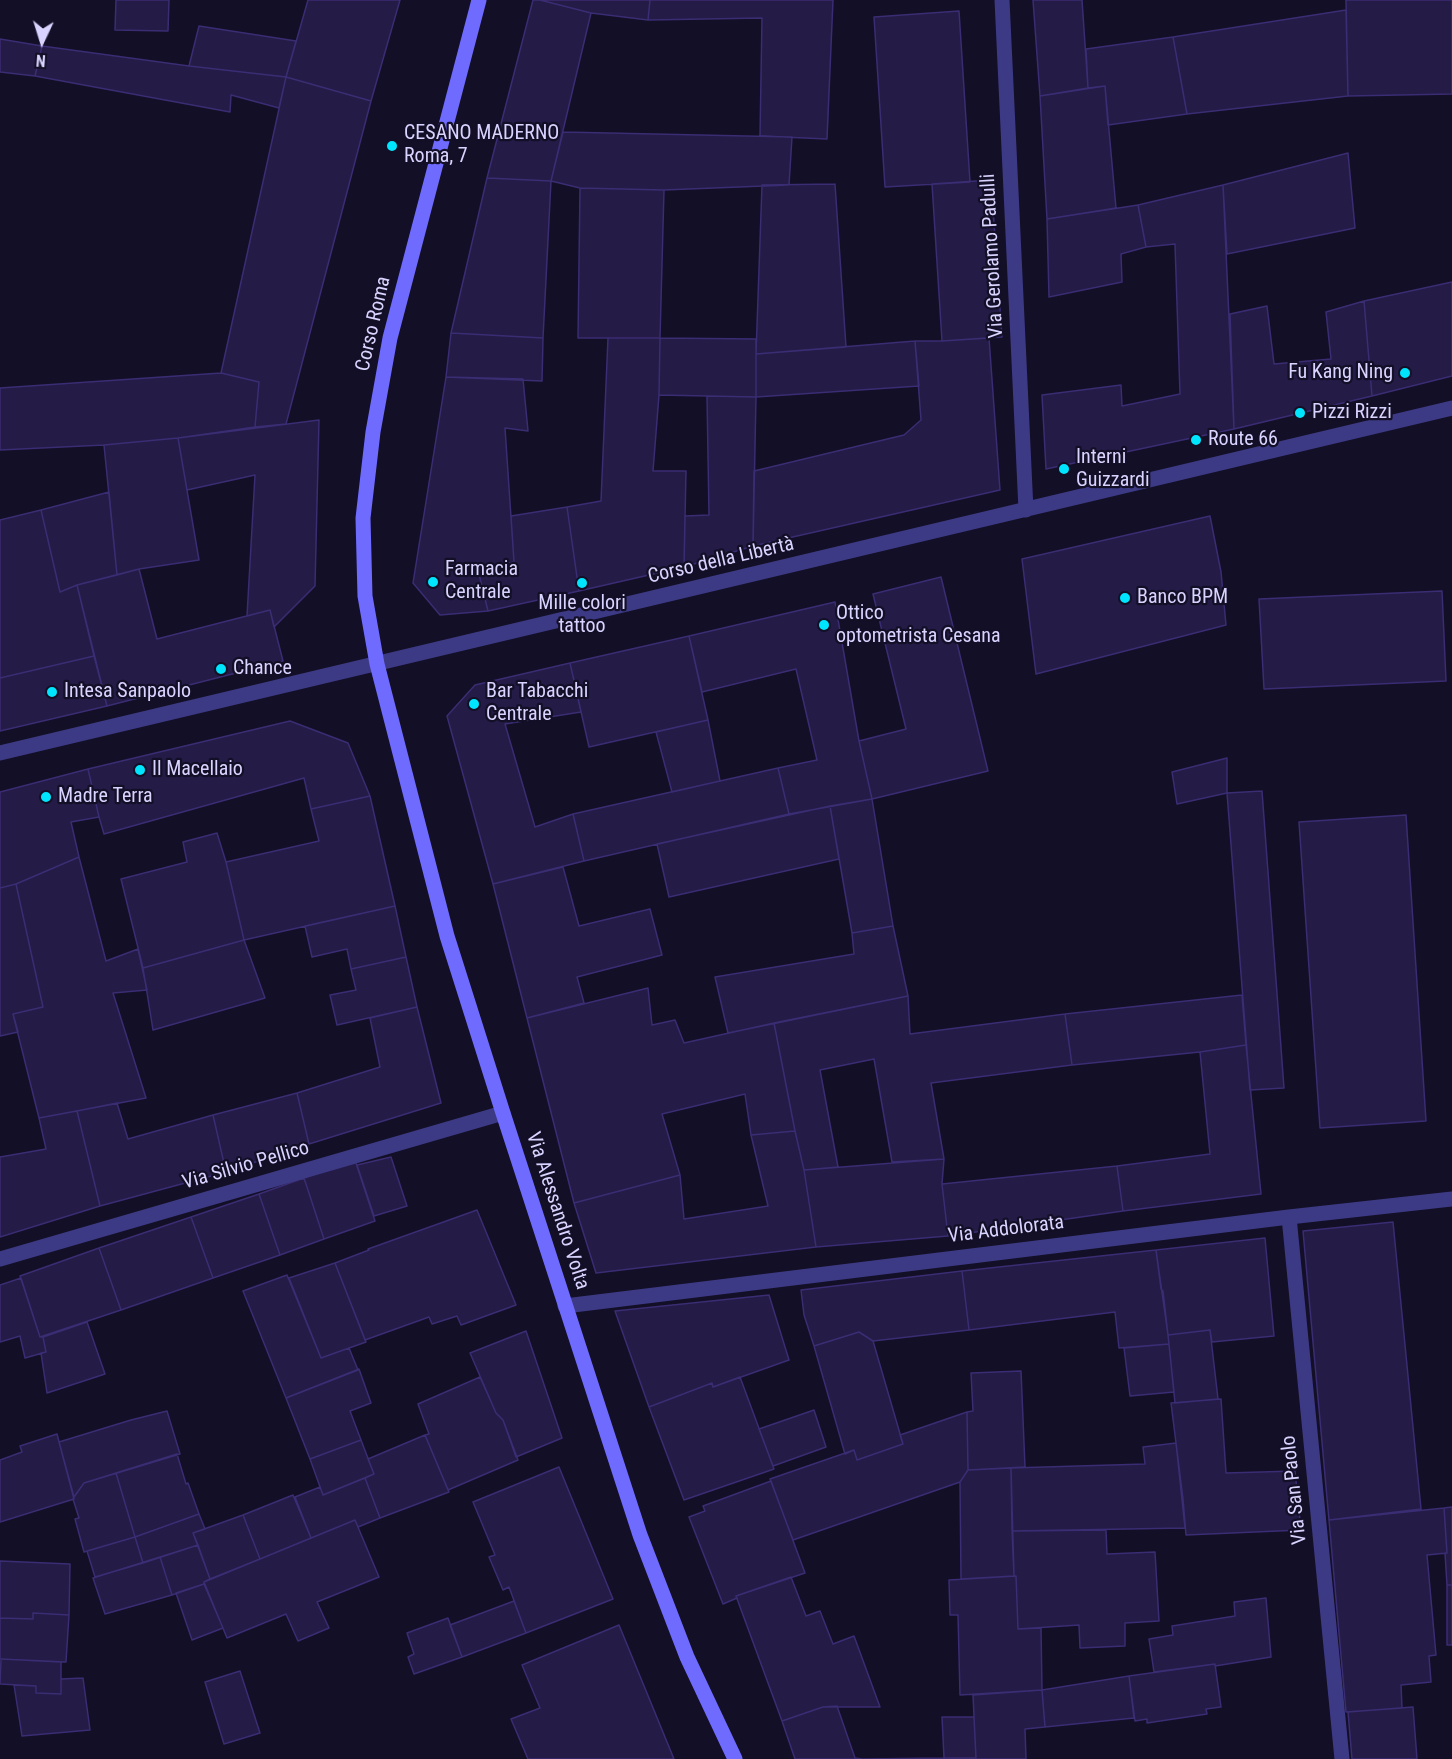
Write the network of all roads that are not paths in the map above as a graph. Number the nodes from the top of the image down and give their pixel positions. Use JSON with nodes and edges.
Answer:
{"nodes":[{"id":1,"x":479,"y":0,"type":"edge"},
{"id":2,"x":1002,"y":0,"type":"edge"},
{"id":3,"x":1452,"y":408,"type":"edge"},
{"id":4,"x":1026,"y":510,"type":"junction"},
{"id":5,"x":377,"y":664,"type":"junction"},
{"id":6,"x":0,"y":753,"type":"edge"},
{"id":7,"x":503,"y":1113,"type":"junction"},
{"id":8,"x":1452,"y":1199,"type":"edge"},
{"id":9,"x":1289,"y":1217,"type":"junction"},
{"id":10,"x":0,"y":1259,"type":"edge"},
{"id":11,"x":565,"y":1306,"type":"junction"},
{"id":12,"x":735,"y":1759,"type":"edge"},
{"id":13,"x":1342,"y":1759,"type":"edge"}],
"edges":[{"from":1,"to":5,"type":"street","name":"Corso Roma"},
{"from":2,"to":4,"type":"street","name":"Via Gerolamo Padulli"},
{"from":3,"to":4,"type":"street","name":"Corso della Libertà"},
{"from":4,"to":5,"type":"street","name":"Corso della Libertà"},
{"from":5,"to":6,"type":"street","name":"Corso della Libertà"},
{"from":5,"to":7,"type":"street","name":"Via Alessandro Volta"},
{"from":7,"to":10,"type":"street","name":"Via Silvio Pellico"},
{"from":7,"to":11,"type":"street","name":"Via Alessandro Volta"},
{"from":8,"to":9,"type":"street","name":"Via Addolorata"},
{"from":9,"to":11,"type":"street","name":"Via Addolorata"},
{"from":9,"to":13,"type":"street","name":"Via San Paolo"},
{"from":11,"to":12,"type":"street","name":"Via Alessandro Volta"}]}
